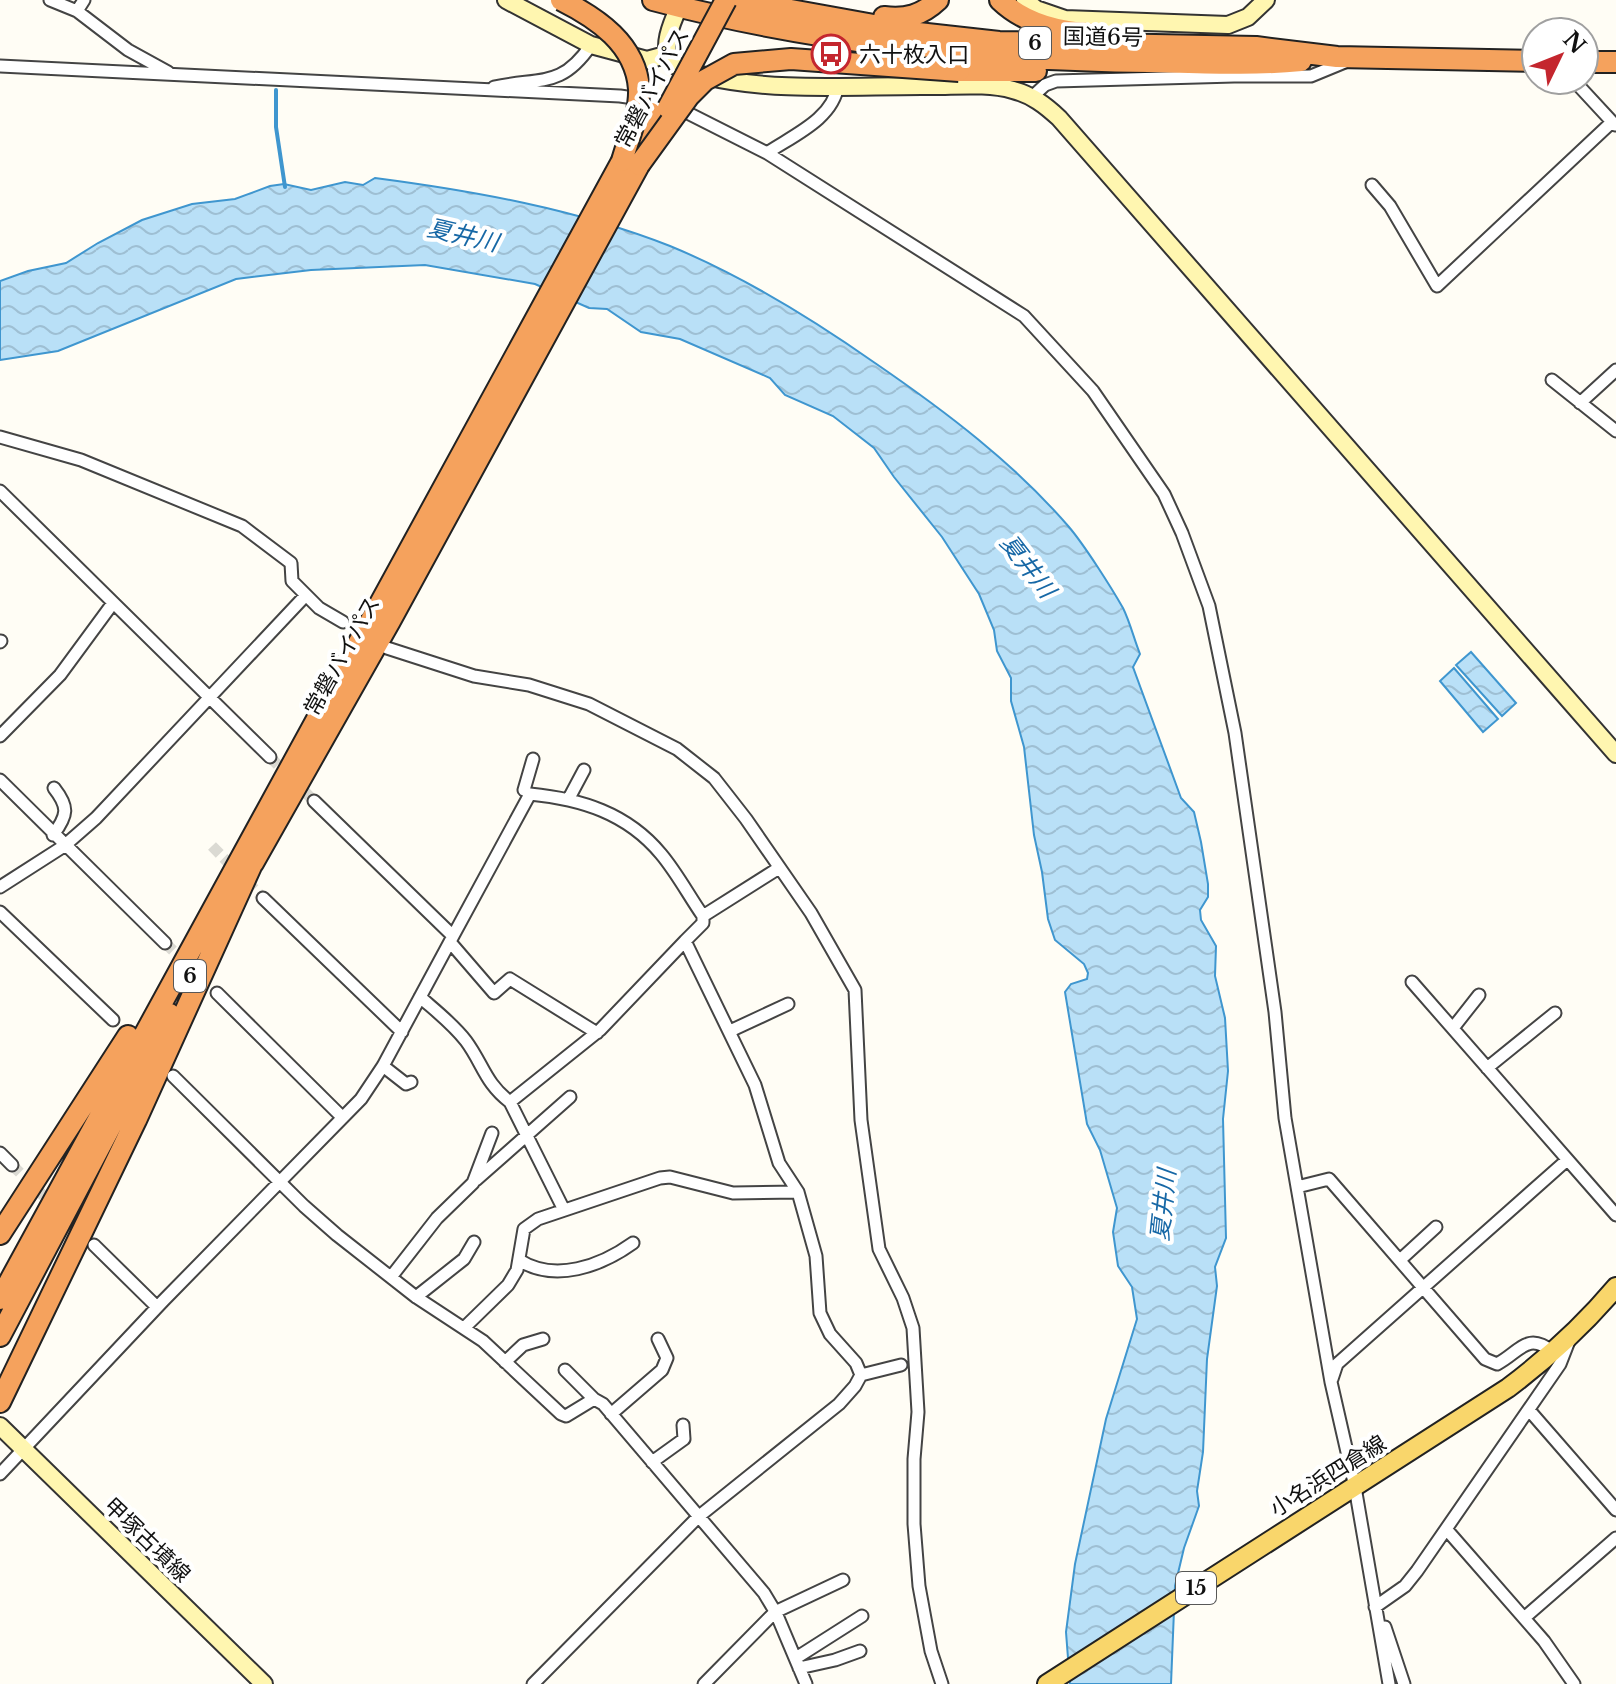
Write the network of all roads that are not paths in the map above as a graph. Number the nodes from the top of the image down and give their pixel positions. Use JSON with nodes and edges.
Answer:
{"nodes":[{"id":1,"x":50,"y":0,"type":"edge"},
{"id":2,"x":84,"y":0,"type":"edge"},
{"id":3,"x":506,"y":0,"type":"edge"},
{"id":4,"x":561,"y":0,"type":"edge"},
{"id":5,"x":653,"y":0,"type":"edge"},
{"id":6,"x":713,"y":0,"type":"edge"},
{"id":7,"x":726,"y":0,"type":"edge"},
{"id":8,"x":738,"y":0,"type":"edge"},
{"id":9,"x":938,"y":0,"type":"edge"},
{"id":10,"x":1000,"y":0,"type":"edge"},
{"id":11,"x":1025,"y":0,"type":"edge"},
{"id":12,"x":1266,"y":0,"type":"edge"},
{"id":13,"x":681,"y":4,"type":"edge"},
{"id":14,"x":77,"y":11,"type":"junction"},
{"id":15,"x":591,"y":45,"type":"junction"},
{"id":16,"x":669,"y":54,"type":"junction"},
{"id":17,"x":1347,"y":57,"type":"junction"},
{"id":18,"x":1520,"y":61,"type":"edge"},
{"id":19,"x":1199,"y":63,"type":"junction"},
{"id":20,"x":0,"y":66,"type":"edge"},
{"id":21,"x":168,"y":72,"type":"junction"},
{"id":22,"x":838,"y":85,"type":"junction"},
{"id":23,"x":479,"y":90,"type":"junction"},
{"id":24,"x":1588,"y":96,"type":"edge"},
{"id":25,"x":1032,"y":97,"type":"junction"},
{"id":26,"x":1614,"y":124,"type":"edge"},
{"id":27,"x":767,"y":153,"type":"junction"},
{"id":28,"x":630,"y":163,"type":"junction"},
{"id":29,"x":1372,"y":185,"type":"dead end"},
{"id":30,"x":1616,"y":370,"type":"edge"},
{"id":31,"x":1552,"y":380,"type":"dead end"},
{"id":32,"x":1580,"y":403,"type":"junction"},
{"id":33,"x":1616,"y":431,"type":"edge"},
{"id":34,"x":0,"y":437,"type":"edge"},
{"id":35,"x":0,"y":491,"type":"edge"},
{"id":36,"x":306,"y":595,"type":"junction"},
{"id":37,"x":113,"y":603,"type":"junction"},
{"id":38,"x":382,"y":617,"type":"junction"},
{"id":39,"x":343,"y":622,"type":"dead end"},
{"id":40,"x":387,"y":648,"type":"dead end"},
{"id":41,"x":207,"y":697,"type":"junction"},
{"id":42,"x":0,"y":736,"type":"edge"},
{"id":43,"x":1616,"y":754,"type":"edge"},
{"id":44,"x":270,"y":757,"type":"tunnel mouth"},
{"id":45,"x":533,"y":759,"type":"dead end"},
{"id":46,"x":584,"y":770,"type":"dead end"},
{"id":47,"x":285,"y":774,"type":"junction"},
{"id":48,"x":0,"y":780,"type":"edge"},
{"id":49,"x":54,"y":788,"type":"dead end"},
{"id":50,"x":524,"y":790,"type":"dead end"},
{"id":51,"x":568,"y":800,"type":"junction"},
{"id":52,"x":314,"y":801,"type":"tunnel mouth"},
{"id":53,"x":53,"y":835,"type":"junction"},
{"id":54,"x":64,"y":846,"type":"junction"},
{"id":55,"x":252,"y":864,"type":"junction"},
{"id":56,"x":779,"y":868,"type":"junction"},
{"id":57,"x":0,"y":887,"type":"edge"},
{"id":58,"x":263,"y":898,"type":"tunnel mouth"},
{"id":59,"x":0,"y":912,"type":"edge"},
{"id":60,"x":703,"y":916,"type":"junction"},
{"id":61,"x":452,"y":939,"type":"junction"},
{"id":62,"x":685,"y":941,"type":"junction"},
{"id":63,"x":165,"y":943,"type":"tunnel mouth"},
{"id":64,"x":1412,"y":982,"type":"dead end"},
{"id":65,"x":217,"y":993,"type":"dead end"},
{"id":66,"x":1479,"y":995,"type":"dead end"},
{"id":67,"x":420,"y":997,"type":"junction"},
{"id":68,"x":788,"y":1004,"type":"dead end"},
{"id":69,"x":1555,"y":1013,"type":"dead end"},
{"id":70,"x":113,"y":1020,"type":"dead end"},
{"id":71,"x":1453,"y":1028,"type":"junction"},
{"id":72,"x":730,"y":1031,"type":"junction"},
{"id":73,"x":402,"y":1032,"type":"junction"},
{"id":74,"x":597,"y":1033,"type":"junction"},
{"id":75,"x":383,"y":1066,"type":"junction"},
{"id":76,"x":1487,"y":1068,"type":"junction"},
{"id":77,"x":173,"y":1076,"type":"dead end"},
{"id":78,"x":411,"y":1082,"type":"dead end"},
{"id":79,"x":570,"y":1097,"type":"dead end"},
{"id":80,"x":510,"y":1102,"type":"junction"},
{"id":81,"x":342,"y":1117,"type":"junction"},
{"id":82,"x":492,"y":1133,"type":"dead end"},
{"id":83,"x":525,"y":1136,"type":"junction"},
{"id":84,"x":0,"y":1153,"type":"edge"},
{"id":85,"x":1567,"y":1160,"type":"junction"},
{"id":86,"x":12,"y":1165,"type":"tunnel mouth"},
{"id":87,"x":280,"y":1182,"type":"junction"},
{"id":88,"x":473,"y":1183,"type":"junction"},
{"id":89,"x":1297,"y":1187,"type":"junction"},
{"id":90,"x":798,"y":1192,"type":"junction"},
{"id":91,"x":564,"y":1210,"type":"junction"},
{"id":92,"x":1616,"y":1215,"type":"edge"},
{"id":93,"x":1436,"y":1227,"type":"dead end"},
{"id":94,"x":0,"y":1234,"type":"edge"},
{"id":95,"x":474,"y":1242,"type":"dead end"},
{"id":96,"x":633,"y":1243,"type":"dead end"},
{"id":97,"x":94,"y":1245,"type":"tunnel mouth"},
{"id":98,"x":519,"y":1260,"type":"junction"},
{"id":99,"x":1400,"y":1260,"type":"junction"},
{"id":100,"x":391,"y":1277,"type":"junction"},
{"id":101,"x":1616,"y":1287,"type":"edge"},
{"id":102,"x":1424,"y":1288,"type":"junction"},
{"id":103,"x":416,"y":1297,"type":"junction"},
{"id":104,"x":0,"y":1299,"type":"edge"},
{"id":105,"x":157,"y":1307,"type":"junction"},
{"id":106,"x":465,"y":1327,"type":"junction"},
{"id":107,"x":0,"y":1336,"type":"edge"},
{"id":108,"x":1570,"y":1337,"type":"junction"},
{"id":109,"x":543,"y":1339,"type":"dead end"},
{"id":110,"x":658,"y":1339,"type":"dead end"},
{"id":111,"x":1553,"y":1352,"type":"junction"},
{"id":112,"x":505,"y":1362,"type":"junction"},
{"id":113,"x":901,"y":1365,"type":"dead end"},
{"id":114,"x":565,"y":1370,"type":"dead end"},
{"id":115,"x":861,"y":1375,"type":"junction"},
{"id":116,"x":1331,"y":1382,"type":"junction"},
{"id":117,"x":594,"y":1399,"type":"junction"},
{"id":118,"x":0,"y":1402,"type":"edge"},
{"id":119,"x":1529,"y":1410,"type":"junction"},
{"id":120,"x":611,"y":1414,"type":"junction"},
{"id":121,"x":683,"y":1425,"type":"dead end"},
{"id":122,"x":0,"y":1426,"type":"edge"},
{"id":123,"x":22,"y":1449,"type":"junction"},
{"id":124,"x":652,"y":1462,"type":"junction"},
{"id":125,"x":0,"y":1474,"type":"edge"},
{"id":126,"x":1350,"y":1490,"type":"junction"},
{"id":127,"x":1616,"y":1510,"type":"edge"},
{"id":128,"x":698,"y":1517,"type":"junction"},
{"id":129,"x":1447,"y":1530,"type":"junction"},
{"id":130,"x":1616,"y":1538,"type":"edge"},
{"id":131,"x":843,"y":1580,"type":"dead end"},
{"id":132,"x":775,"y":1612,"type":"junction"},
{"id":133,"x":1376,"y":1612,"type":"junction"},
{"id":134,"x":862,"y":1616,"type":"dead end"},
{"id":135,"x":1524,"y":1618,"type":"junction"},
{"id":136,"x":860,"y":1651,"type":"dead end"},
{"id":137,"x":797,"y":1663,"type":"junction"},
{"id":138,"x":264,"y":1684,"type":"edge"},
{"id":139,"x":533,"y":1684,"type":"edge"},
{"id":140,"x":704,"y":1684,"type":"edge"},
{"id":141,"x":806,"y":1684,"type":"edge"},
{"id":142,"x":942,"y":1684,"type":"edge"},
{"id":143,"x":1047,"y":1684,"type":"edge"},
{"id":144,"x":1389,"y":1684,"type":"edge"},
{"id":145,"x":1404,"y":1684,"type":"edge"},
{"id":146,"x":1574,"y":1684,"type":"edge"}],
"edges":[{"from":1,"to":14,"type":"street"},
{"from":2,"to":14,"type":"street"},
{"from":3,"to":15,"type":"street"},
{"from":4,"to":28,"type":"highway","number":"6","bridge":true},
{"from":5,"to":13,"type":"highway","name":"国道6号"},
{"from":6,"to":28,"type":"highway","name":"常磐バイパス","number":"6","bridge":true},
{"from":7,"to":28,"type":"highway","name":"常磐バイパス","number":"6","bridge":true},
{"from":8,"to":9,"type":"highway","number":"6"},
{"from":8,"to":17,"type":"highway","name":"国道6号","number":"6"},
{"from":10,"to":17,"type":"highway","number":"6"},
{"from":11,"to":12,"type":"street"},
{"from":13,"to":16,"type":"street"},
{"from":13,"to":19,"type":"highway","name":"国道6号","number":"6"},
{"from":14,"to":21,"type":"street"},
{"from":15,"to":16,"type":"street"},
{"from":15,"to":23,"type":"street"},
{"from":16,"to":22,"type":"street"},
{"from":17,"to":18,"type":"highway","name":"国道6号","number":"6"},
{"from":17,"to":19,"type":"highway","name":"国道6号","number":"6"},
{"from":17,"to":25,"type":"street"},
{"from":19,"to":28,"type":"highway","number":"6","bridge":true},
{"from":20,"to":21,"type":"street"},
{"from":21,"to":23,"type":"street"},
{"from":22,"to":25,"type":"street"},
{"from":22,"to":27,"type":"street"},
{"from":23,"to":27,"type":"street"},
{"from":24,"to":26,"type":"street"},
{"from":25,"to":43,"type":"street"},
{"from":26,"to":29,"type":"street"},
{"from":27,"to":89,"type":"street"},
{"from":28,"to":38,"type":"highway","name":"常磐バイパス","number":"6"},
{"from":30,"to":32,"type":"street"},
{"from":31,"to":32,"type":"street"},
{"from":32,"to":33,"type":"street"},
{"from":34,"to":36,"type":"street"},
{"from":35,"to":37,"type":"street"},
{"from":36,"to":39,"type":"street"},
{"from":36,"to":41,"type":"street"},
{"from":37,"to":41,"type":"street"},
{"from":37,"to":42,"type":"street"},
{"from":38,"to":47,"type":"highway","name":"常磐バイパス","number":"6"},
{"from":38,"to":55,"type":"highway","name":"常磐バイパス","number":"6"},
{"from":40,"to":56,"type":"street"},
{"from":41,"to":44,"type":"street"},
{"from":41,"to":54,"type":"street"},
{"from":45,"to":50,"type":"street"},
{"from":46,"to":51,"type":"street"},
{"from":47,"to":94,"type":"highway"},
{"from":47,"to":104,"type":"highway","name":"常磐バイパス","number":"6"},
{"from":48,"to":53,"type":"street"},
{"from":49,"to":53,"type":"street"},
{"from":51,"to":60,"type":"street"},
{"from":51,"to":61,"type":"street"},
{"from":52,"to":61,"type":"street"},
{"from":53,"to":54,"type":"street"},
{"from":54,"to":57,"type":"street"},
{"from":54,"to":63,"type":"street"},
{"from":55,"to":107,"type":"highway","name":"常磐バイパス","number":"6"},
{"from":55,"to":118,"type":"highway"},
{"from":56,"to":60,"type":"street"},
{"from":56,"to":142,"type":"street"},
{"from":58,"to":73,"type":"street"},
{"from":59,"to":70,"type":"street"},
{"from":60,"to":62,"type":"street"},
{"from":61,"to":67,"type":"street"},
{"from":61,"to":74,"type":"street"},
{"from":62,"to":72,"type":"street"},
{"from":62,"to":74,"type":"street"},
{"from":64,"to":71,"type":"street"},
{"from":65,"to":81,"type":"street"},
{"from":66,"to":71,"type":"street"},
{"from":67,"to":73,"type":"street"},
{"from":67,"to":80,"type":"street"},
{"from":68,"to":72,"type":"street"},
{"from":69,"to":76,"type":"street"},
{"from":71,"to":76,"type":"street"},
{"from":72,"to":90,"type":"street"},
{"from":73,"to":75,"type":"street"},
{"from":74,"to":80,"type":"street"},
{"from":75,"to":78,"type":"street"},
{"from":75,"to":81,"type":"street"},
{"from":76,"to":85,"type":"street"},
{"from":77,"to":87,"type":"street"},
{"from":79,"to":83,"type":"street"},
{"from":80,"to":83,"type":"street"},
{"from":81,"to":87,"type":"street"},
{"from":82,"to":88,"type":"street"},
{"from":83,"to":88,"type":"street"},
{"from":83,"to":91,"type":"street"},
{"from":84,"to":86,"type":"street"},
{"from":85,"to":92,"type":"street"},
{"from":85,"to":102,"type":"street"},
{"from":87,"to":100,"type":"street"},
{"from":87,"to":105,"type":"street"},
{"from":88,"to":100,"type":"street"},
{"from":89,"to":99,"type":"street"},
{"from":89,"to":116,"type":"street"},
{"from":90,"to":91,"type":"street"},
{"from":90,"to":115,"type":"street"},
{"from":91,"to":98,"type":"street"},
{"from":93,"to":99,"type":"street"},
{"from":95,"to":103,"type":"street"},
{"from":96,"to":98,"type":"street"},
{"from":97,"to":105,"type":"street"},
{"from":98,"to":106,"type":"street"},
{"from":99,"to":102,"type":"street"},
{"from":100,"to":103,"type":"street"},
{"from":101,"to":108,"type":"main road","name":"小名浜四倉線","number":"15"},
{"from":102,"to":111,"type":"street"},
{"from":102,"to":116,"type":"street"},
{"from":103,"to":106,"type":"street"},
{"from":105,"to":123,"type":"street"},
{"from":106,"to":112,"type":"street"},
{"from":108,"to":111,"type":"main road","name":"小名浜四倉線","number":"15"},
{"from":108,"to":119,"type":"street"},
{"from":109,"to":112,"type":"street"},
{"from":110,"to":120,"type":"street"},
{"from":111,"to":126,"type":"main road","name":"小名浜四倉線","number":"15"},
{"from":112,"to":117,"type":"street"},
{"from":113,"to":115,"type":"street"},
{"from":114,"to":117,"type":"street"},
{"from":115,"to":128,"type":"street"},
{"from":116,"to":126,"type":"street"},
{"from":117,"to":120,"type":"street"},
{"from":119,"to":127,"type":"street"},
{"from":119,"to":129,"type":"street"},
{"from":120,"to":124,"type":"street"},
{"from":121,"to":124,"type":"street"},
{"from":122,"to":123,"type":"street","name":"甲塚古墳線"},
{"from":123,"to":125,"type":"street"},
{"from":123,"to":138,"type":"street","name":"甲塚古墳線"},
{"from":124,"to":128,"type":"street"},
{"from":126,"to":133,"type":"street"},
{"from":126,"to":143,"type":"main road","name":"小名浜四倉線","number":"15"},
{"from":128,"to":132,"type":"street"},
{"from":128,"to":139,"type":"street"},
{"from":129,"to":133,"type":"street"},
{"from":129,"to":135,"type":"street"},
{"from":130,"to":135,"type":"street"},
{"from":131,"to":132,"type":"street"},
{"from":132,"to":137,"type":"street"},
{"from":132,"to":140,"type":"street"},
{"from":133,"to":144,"type":"street"},
{"from":133,"to":145,"type":"street"},
{"from":134,"to":137,"type":"street"},
{"from":135,"to":146,"type":"street"},
{"from":136,"to":137,"type":"street"},
{"from":137,"to":141,"type":"street"}]}
